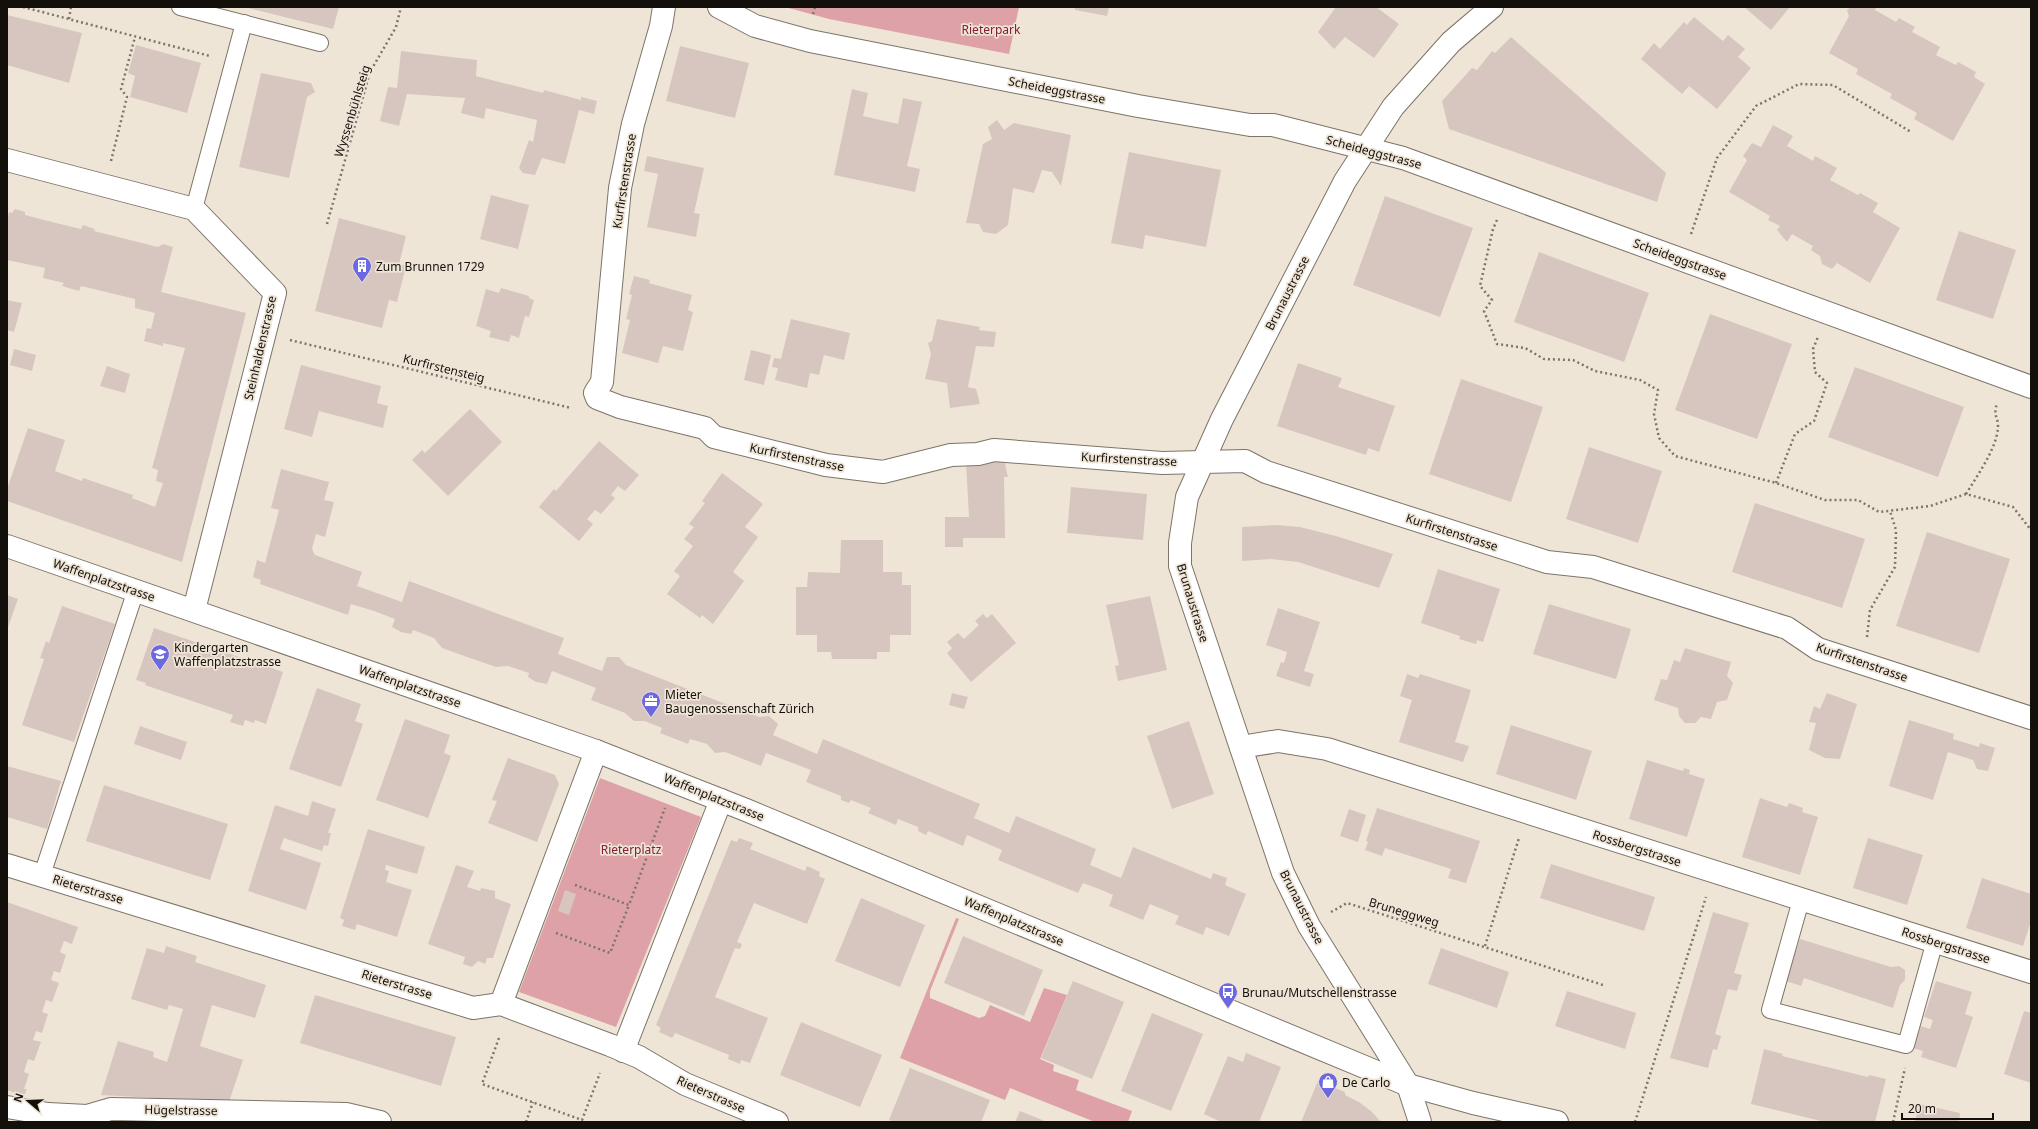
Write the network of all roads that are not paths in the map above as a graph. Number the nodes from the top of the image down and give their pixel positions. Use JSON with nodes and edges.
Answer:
{"nodes":[{"id":1,"x":180,"y":7,"type":"edge"},
{"id":2,"x":664,"y":7,"type":"edge"},
{"id":3,"x":719,"y":7,"type":"edge"},
{"id":4,"x":1492,"y":7,"type":"edge"},
{"id":5,"x":244,"y":23,"type":"junction"},
{"id":6,"x":320,"y":43,"type":"dead end"},
{"id":7,"x":1366,"y":149,"type":"junction"},
{"id":8,"x":7,"y":160,"type":"edge"},
{"id":9,"x":194,"y":209,"type":"junction"},
{"id":10,"x":2031,"y":387,"type":"edge"},
{"id":11,"x":1203,"y":462,"type":"junction"},
{"id":12,"x":7,"y":546,"type":"edge"},
{"id":13,"x":136,"y":590,"type":"junction"},
{"id":14,"x":194,"y":610,"type":"junction"},
{"id":15,"x":2031,"y":718,"type":"edge"},
{"id":16,"x":1241,"y":747,"type":"junction"},
{"id":17,"x":596,"y":751,"type":"junction"},
{"id":18,"x":721,"y":800,"type":"junction"},
{"id":19,"x":7,"y":864,"type":"edge"},
{"id":20,"x":42,"y":875,"type":"junction"},
{"id":21,"x":1801,"y":900,"type":"junction"},
{"id":22,"x":1935,"y":941,"type":"junction"},
{"id":23,"x":2031,"y":972,"type":"edge"},
{"id":24,"x":501,"y":1004,"type":"junction"},
{"id":25,"x":624,"y":1051,"type":"junction"},
{"id":26,"x":1408,"y":1085,"type":"junction"},
{"id":27,"x":7,"y":1107,"type":"edge"},
{"id":28,"x":380,"y":1122,"type":"edge"},
{"id":29,"x":777,"y":1122,"type":"edge"},
{"id":30,"x":1420,"y":1122,"type":"edge"},
{"id":31,"x":1557,"y":1122,"type":"edge"}],
"edges":[{"from":1,"to":5,"type":"lane"},
{"from":2,"to":11,"type":"street","name":"Kurfirstenstrasse"},
{"from":3,"to":7,"type":"street","name":"Scheideggstrasse"},
{"from":4,"to":7,"type":"street","name":"Brunaustrasse"},
{"from":5,"to":6,"type":"lane"},
{"from":5,"to":9,"type":"lane"},
{"from":7,"to":10,"type":"street","name":"Scheideggstrasse"},
{"from":7,"to":11,"type":"street","name":"Brunaustrasse"},
{"from":8,"to":9,"type":"street"},
{"from":9,"to":14,"type":"street","name":"Steinhaldenstrasse"},
{"from":11,"to":15,"type":"street","name":"Kurfirstenstrasse"},
{"from":11,"to":16,"type":"street","name":"Brunaustrasse"},
{"from":12,"to":13,"type":"street","name":"Waffenplatzstrasse"},
{"from":13,"to":14,"type":"street","name":"Waffenplatzstrasse"},
{"from":13,"to":20,"type":"lane"},
{"from":14,"to":17,"type":"street","name":"Waffenplatzstrasse"},
{"from":16,"to":21,"type":"street","name":"Rossbergstrasse"},
{"from":16,"to":26,"type":"street","name":"Brunaustrasse"},
{"from":17,"to":18,"type":"street","name":"Waffenplatzstrasse"},
{"from":17,"to":24,"type":"street"},
{"from":18,"to":25,"type":"street"},
{"from":18,"to":26,"type":"street","name":"Waffenplatzstrasse"},
{"from":19,"to":20,"type":"street","name":"Rieterstrasse"},
{"from":20,"to":24,"type":"street","name":"Rieterstrasse"},
{"from":21,"to":22,"type":"street","name":"Rossbergstrasse"},
{"from":21,"to":22,"type":"lane"},
{"from":22,"to":23,"type":"street","name":"Rossbergstrasse"},
{"from":24,"to":25,"type":"street","name":"Rieterstrasse"},
{"from":25,"to":29,"type":"street","name":"Rieterstrasse"},
{"from":26,"to":30,"type":"street","name":"Brunaustrasse"},
{"from":26,"to":31,"type":"street","name":"Waffenplatzstrasse"},
{"from":27,"to":28,"type":"street","name":"Hügelstrasse"}]}
